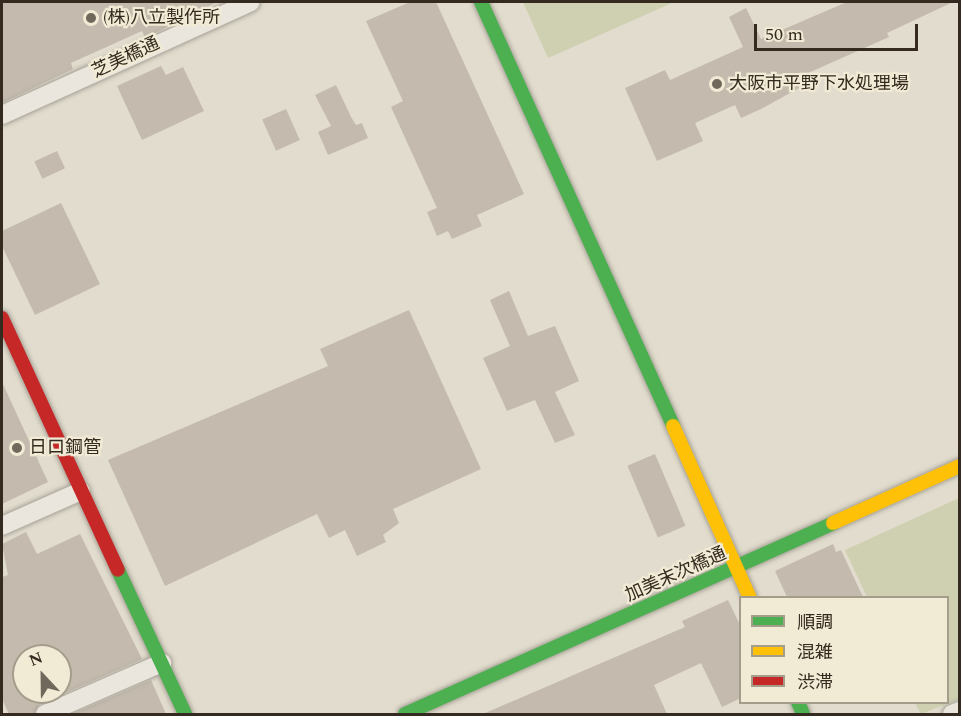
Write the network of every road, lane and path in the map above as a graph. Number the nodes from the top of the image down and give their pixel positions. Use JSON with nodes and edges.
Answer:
{"nodes":[{"id":1,"x":251,"y":2,"type":"edge"},
{"id":2,"x":481,"y":2,"type":"edge"},
{"id":3,"x":2,"y":116,"type":"edge"},
{"id":4,"x":2,"y":322,"type":"edge"},
{"id":5,"x":960,"y":466,"type":"edge"},
{"id":6,"x":81,"y":491,"type":"junction"},
{"id":7,"x":2,"y":526,"type":"edge"},
{"id":8,"x":737,"y":568,"type":"junction"},
{"id":9,"x":750,"y":596,"type":"edge"},
{"id":10,"x":162,"y":663,"type":"junction"},
{"id":11,"x":960,"y":711,"type":"edge"},
{"id":12,"x":45,"y":714,"type":"edge"},
{"id":13,"x":185,"y":714,"type":"edge"},
{"id":14,"x":405,"y":714,"type":"edge"},
{"id":15,"x":952,"y":714,"type":"edge"}],
"edges":[{"from":1,"to":3,"type":"street","name":"芝美橋通"},
{"from":2,"to":8,"type":"street"},
{"from":4,"to":6,"type":"street"},
{"from":5,"to":8,"type":"street","name":"加美末次橋通"},
{"from":6,"to":7,"type":"street"},
{"from":6,"to":10,"type":"street"},
{"from":8,"to":9,"type":"street"},
{"from":8,"to":14,"type":"street","name":"加美末次橋通"},
{"from":10,"to":12,"type":"street"},
{"from":10,"to":13,"type":"street"},
{"from":11,"to":15,"type":"street"}]}
